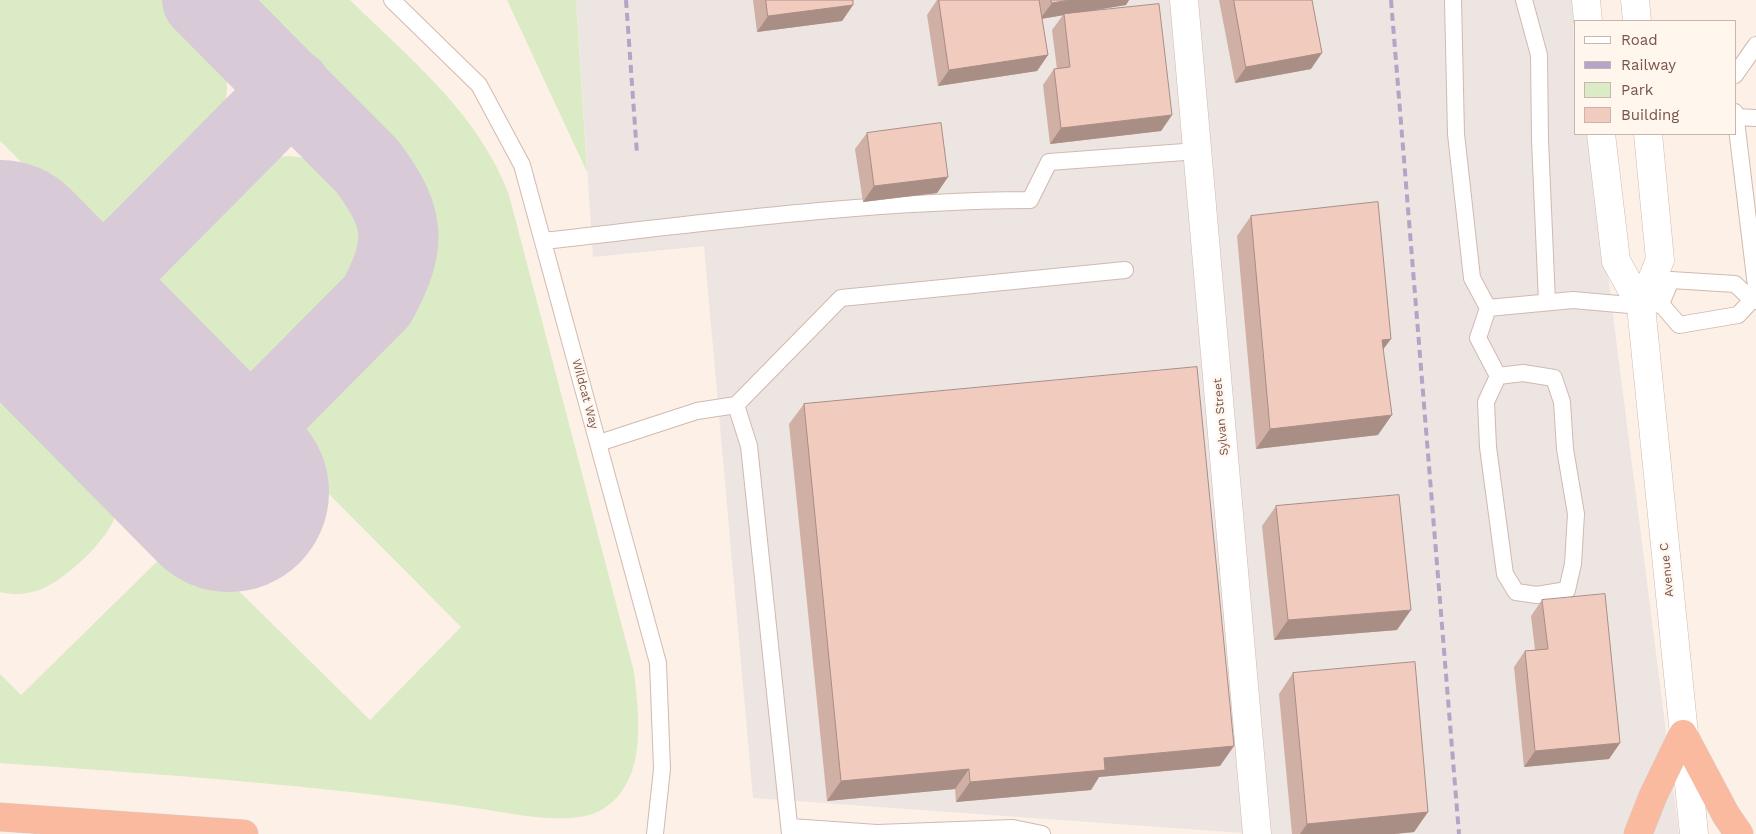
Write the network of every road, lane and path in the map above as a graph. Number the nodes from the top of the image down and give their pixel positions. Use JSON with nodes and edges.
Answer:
{"nodes":[{"id":1,"x":392,"y":0,"type":"edge"},
{"id":2,"x":1184,"y":0,"type":"edge"},
{"id":3,"x":1453,"y":0,"type":"edge"},
{"id":4,"x":1524,"y":0,"type":"edge"},
{"id":5,"x":1586,"y":0,"type":"edge"},
{"id":6,"x":1635,"y":0,"type":"edge"},
{"id":7,"x":1588,"y":20,"type":"edge"},
{"id":8,"x":1637,"y":20,"type":"edge"},
{"id":9,"x":1756,"y":45,"type":"edge"},
{"id":10,"x":1736,"y":74,"type":"edge"},
{"id":11,"x":1736,"y":117,"type":"edge"},
{"id":12,"x":1756,"y":118,"type":"edge"},
{"id":13,"x":1736,"y":122,"type":"edge"},
{"id":14,"x":1601,"y":135,"type":"edge"},
{"id":15,"x":1648,"y":135,"type":"edge"},
{"id":16,"x":1198,"y":151,"type":"junction"},
{"id":17,"x":1751,"y":205,"type":"edge"},
{"id":18,"x":543,"y":241,"type":"junction"},
{"id":19,"x":1125,"y":270,"type":"dead end"},
{"id":20,"x":1755,"y":296,"type":"edge"},
{"id":21,"x":1547,"y":302,"type":"junction"},
{"id":22,"x":1651,"y":306,"type":"junction"},
{"id":23,"x":1488,"y":308,"type":"junction"},
{"id":24,"x":1498,"y":376,"type":"junction"},
{"id":25,"x":736,"y":405,"type":"junction"},
{"id":26,"x":599,"y":443,"type":"junction"},
{"id":27,"x":1683,"y":734,"type":"junction"},
{"id":28,"x":0,"y":817,"type":"edge"},
{"id":29,"x":790,"y":830,"type":"edge"},
{"id":30,"x":244,"y":834,"type":"edge"},
{"id":31,"x":655,"y":834,"type":"edge"},
{"id":32,"x":1042,"y":834,"type":"edge"},
{"id":33,"x":1256,"y":834,"type":"edge"},
{"id":34,"x":1638,"y":834,"type":"edge"},
{"id":35,"x":1694,"y":834,"type":"edge"},
{"id":36,"x":1739,"y":834,"type":"edge"}],
"edges":[{"from":1,"to":18,"type":"lane","name":"Wildcat Way"},
{"from":2,"to":16,"type":"street","name":"Sylvan Street"},
{"from":3,"to":23,"type":"lane"},
{"from":4,"to":21,"type":"lane"},
{"from":5,"to":7,"type":"street"},
{"from":6,"to":8,"type":"street"},
{"from":9,"to":10,"type":"lane"},
{"from":11,"to":12,"type":"lane"},
{"from":13,"to":17,"type":"lane"},
{"from":14,"to":22,"type":"street","name":"Avenue C"},
{"from":15,"to":22,"type":"street","name":"Avenue C"},
{"from":16,"to":18,"type":"lane"},
{"from":16,"to":33,"type":"street","name":"Sylvan Street"},
{"from":17,"to":20,"type":"lane"},
{"from":18,"to":26,"type":"lane","name":"Wildcat Way"},
{"from":19,"to":25,"type":"lane"},
{"from":20,"to":22,"type":"lane"},
{"from":20,"to":22,"type":"lane"},
{"from":21,"to":22,"type":"lane"},
{"from":21,"to":23,"type":"lane"},
{"from":22,"to":27,"type":"street","name":"Avenue C"},
{"from":23,"to":24,"type":"lane"},
{"from":24,"to":24,"type":"lane"},
{"from":25,"to":26,"type":"lane"},
{"from":25,"to":29,"type":"lane"},
{"from":26,"to":31,"type":"lane","name":"Wildcat Way"},
{"from":27,"to":34,"type":"highway"},
{"from":27,"to":35,"type":"street","name":"Avenue C"},
{"from":27,"to":36,"type":"highway"},
{"from":28,"to":30,"type":"highway"},
{"from":29,"to":32,"type":"lane"}]}
